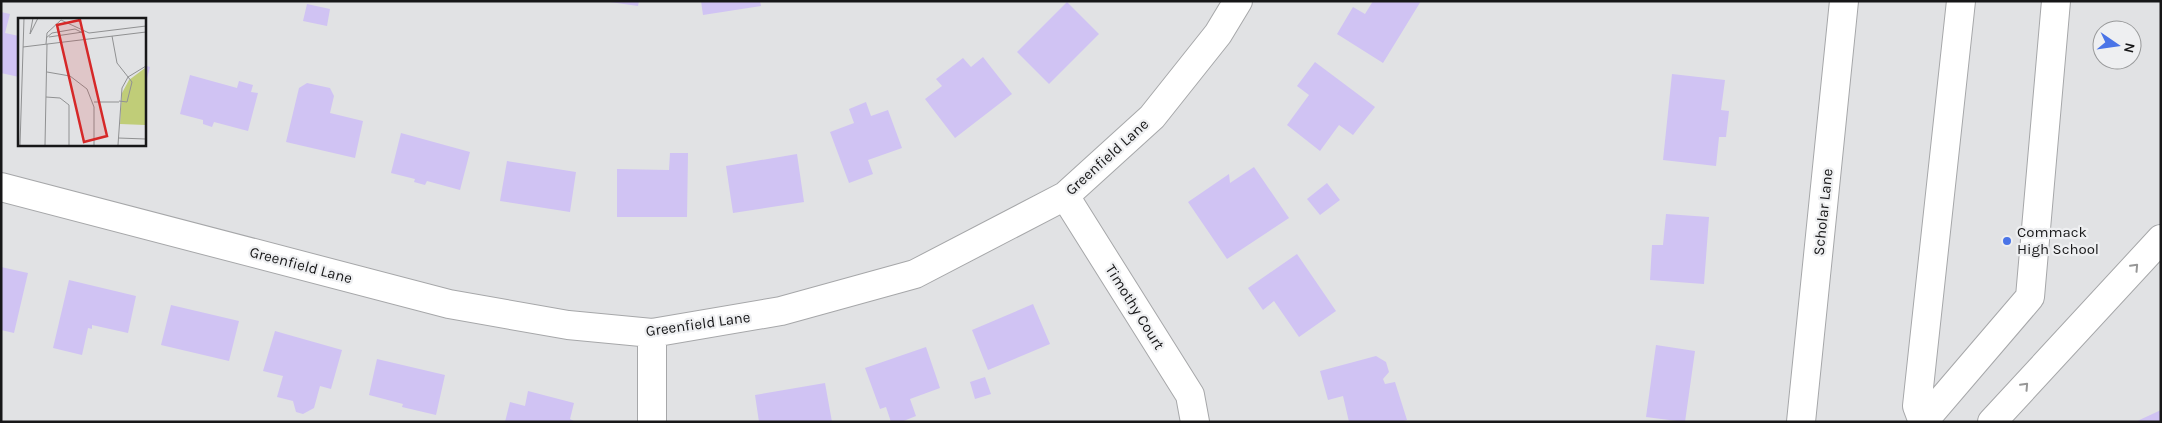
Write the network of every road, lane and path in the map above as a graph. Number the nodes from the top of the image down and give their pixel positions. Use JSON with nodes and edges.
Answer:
{"nodes":[{"id":1,"x":1238,"y":1,"type":"edge"},
{"id":2,"x":1844,"y":1,"type":"edge"},
{"id":3,"x":1961,"y":1,"type":"edge"},
{"id":4,"x":2056,"y":1,"type":"edge"},
{"id":5,"x":1,"y":187,"type":"edge"},
{"id":6,"x":1065,"y":196,"type":"junction"},
{"id":7,"x":2161,"y":239,"type":"edge"},
{"id":8,"x":652,"y":333,"type":"junction"},
{"id":9,"x":652,"y":422,"type":"edge"},
{"id":10,"x":1195,"y":422,"type":"edge"},
{"id":11,"x":1801,"y":422,"type":"edge"},
{"id":12,"x":1923,"y":422,"type":"edge"},
{"id":13,"x":1992,"y":422,"type":"edge"}],
"edges":[{"from":1,"to":6,"type":"street","name":"Greenfield Lane"},
{"from":2,"to":11,"type":"street","name":"Scholar Lane"},
{"from":3,"to":12,"type":"street"},
{"from":4,"to":12,"type":"street"},
{"from":5,"to":8,"type":"street","name":"Greenfield Lane"},
{"from":6,"to":8,"type":"street","name":"Greenfield Lane"},
{"from":6,"to":10,"type":"street","name":"Timothy Court"},
{"from":13,"to":7,"type":"street","one_way":true},
{"from":8,"to":9,"type":"street"}]}
